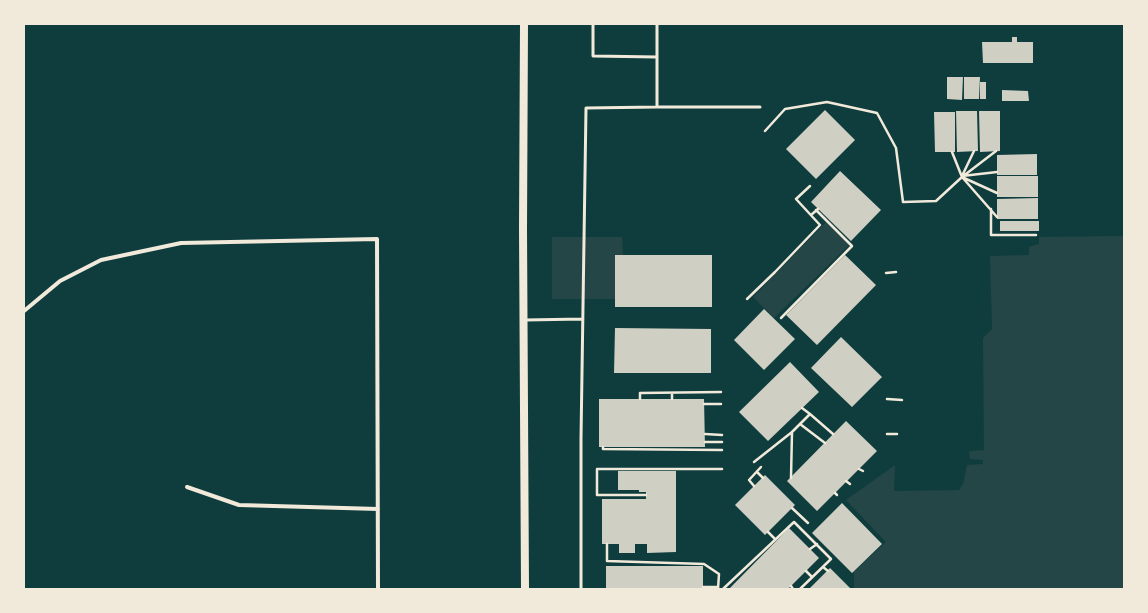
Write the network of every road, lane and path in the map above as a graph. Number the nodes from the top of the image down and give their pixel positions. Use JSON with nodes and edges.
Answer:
{"nodes":[{"id":1,"x":524,"y":24,"type":"edge"},
{"id":2,"x":593,"y":24,"type":"edge"},
{"id":3,"x":657,"y":24,"type":"edge"},
{"id":4,"x":657,"y":57,"type":"junction"},
{"id":5,"x":658,"y":107,"type":"junction"},
{"id":6,"x":760,"y":108,"type":"dead end"},
{"id":7,"x":765,"y":131,"type":"dead end"},
{"id":8,"x":974,"y":151,"type":"dead end"},
{"id":9,"x":996,"y":151,"type":"dead end"},
{"id":10,"x":952,"y":152,"type":"dead end"},
{"id":11,"x":997,"y":172,"type":"dead end"},
{"id":12,"x":962,"y":177,"type":"junction"},
{"id":13,"x":810,"y":186,"type":"dead end"},
{"id":14,"x":997,"y":193,"type":"dead end"},
{"id":15,"x":991,"y":209,"type":"junction"},
{"id":16,"x":811,"y":215,"type":"junction"},
{"id":17,"x":997,"y":217,"type":"dead end"},
{"id":18,"x":1015,"y":231,"type":"dead end"},
{"id":19,"x":1021,"y":231,"type":"dead end"},
{"id":20,"x":1015,"y":235,"type":"junction"},
{"id":21,"x":1021,"y":235,"type":"junction"},
{"id":22,"x":1036,"y":235,"type":"dead end"},
{"id":23,"x":896,"y":272,"type":"dead end"},
{"id":24,"x":886,"y":273,"type":"dead end"},
{"id":25,"x":747,"y":299,"type":"dead end"},
{"id":26,"x":24,"y":311,"type":"edge"},
{"id":27,"x":781,"y":318,"type":"dead end"},
{"id":28,"x":583,"y":319,"type":"junction"},
{"id":29,"x":524,"y":320,"type":"junction"},
{"id":30,"x":672,"y":392,"type":"junction"},
{"id":31,"x":721,"y":392,"type":"dead end"},
{"id":32,"x":640,"y":399,"type":"dead end"},
{"id":33,"x":672,"y":399,"type":"dead end"},
{"id":34,"x":887,"y":399,"type":"dead end"},
{"id":35,"x":902,"y":400,"type":"dead end"},
{"id":36,"x":704,"y":404,"type":"dead end"},
{"id":37,"x":721,"y":404,"type":"dead end"},
{"id":38,"x":802,"y":408,"type":"dead end"},
{"id":39,"x":810,"y":414,"type":"junction"},
{"id":40,"x":800,"y":424,"type":"junction"},
{"id":41,"x":792,"y":432,"type":"junction"},
{"id":42,"x":705,"y":434,"type":"dead end"},
{"id":43,"x":833,"y":434,"type":"dead end"},
{"id":44,"x":887,"y":434,"type":"dead end"},
{"id":45,"x":896,"y":434,"type":"dead end"},
{"id":46,"x":722,"y":435,"type":"dead end"},
{"id":47,"x":705,"y":442,"type":"dead end"},
{"id":48,"x":722,"y":442,"type":"dead end"},
{"id":49,"x":825,"y":443,"type":"dead end"},
{"id":50,"x":604,"y":447,"type":"dead end"},
{"id":51,"x":722,"y":450,"type":"dead end"},
{"id":52,"x":754,"y":462,"type":"dead end"},
{"id":53,"x":761,"y":467,"type":"dead end"},
{"id":54,"x":859,"y":468,"type":"dead end"},
{"id":55,"x":722,"y":469,"type":"dead end"},
{"id":56,"x":863,"y":471,"type":"dead end"},
{"id":57,"x":757,"y":472,"type":"junction"},
{"id":58,"x":763,"y":478,"type":"dead end"},
{"id":59,"x":791,"y":478,"type":"dead end"},
{"id":60,"x":846,"y":481,"type":"dead end"},
{"id":61,"x":850,"y":484,"type":"dead end"},
{"id":62,"x":754,"y":486,"type":"dead end"},
{"id":63,"x":187,"y":487,"type":"dead end"},
{"id":64,"x":646,"y":496,"type":"dead end"},
{"id":65,"x":792,"y":508,"type":"dead end"},
{"id":66,"x":378,"y":509,"type":"junction"},
{"id":67,"x":808,"y":523,"type":"dead end"},
{"id":68,"x":768,"y":532,"type":"dead end"},
{"id":69,"x":775,"y":539,"type":"junction"},
{"id":70,"x":607,"y":544,"type":"dead end"},
{"id":71,"x":817,"y":544,"type":"junction"},
{"id":72,"x":826,"y":548,"type":"dead end"},
{"id":73,"x":810,"y":549,"type":"dead end"},
{"id":74,"x":823,"y":551,"type":"junction"},
{"id":75,"x":832,"y":554,"type":"dead end"},
{"id":76,"x":829,"y":557,"type":"junction"},
{"id":77,"x":823,"y":567,"type":"junction"},
{"id":78,"x":806,"y":571,"type":"dead end"},
{"id":79,"x":828,"y":571,"type":"dead end"},
{"id":80,"x":812,"y":577,"type":"junction"},
{"id":81,"x":791,"y":586,"type":"dead end"},
{"id":82,"x":703,"y":587,"type":"dead end"},
{"id":83,"x":718,"y":588,"type":"edge"},
{"id":84,"x":378,"y":589,"type":"edge"},
{"id":85,"x":525,"y":589,"type":"edge"},
{"id":86,"x":581,"y":589,"type":"edge"},
{"id":87,"x":724,"y":589,"type":"edge"},
{"id":88,"x":793,"y":589,"type":"edge"},
{"id":89,"x":800,"y":589,"type":"edge"}],
"edges":[{"from":1,"to":29,"type":"main road"},
{"from":2,"to":4,"type":"lane"},
{"from":3,"to":4,"type":"lane"},
{"from":4,"to":5,"type":"lane"},
{"from":5,"to":6,"type":"lane"},
{"from":5,"to":28,"type":"lane"},
{"from":7,"to":12,"type":"path"},
{"from":8,"to":12,"type":"path"},
{"from":9,"to":12,"type":"path"},
{"from":10,"to":12,"type":"path"},
{"from":11,"to":12,"type":"path"},
{"from":12,"to":14,"type":"path"},
{"from":12,"to":15,"type":"path"},
{"from":13,"to":16,"type":"path"},
{"from":15,"to":17,"type":"path"},
{"from":15,"to":20,"type":"path"},
{"from":16,"to":25,"type":"path"},
{"from":16,"to":27,"type":"path"},
{"from":18,"to":20,"type":"path"},
{"from":19,"to":21,"type":"path"},
{"from":20,"to":21,"type":"path"},
{"from":21,"to":22,"type":"path"},
{"from":23,"to":24,"type":"path"},
{"from":26,"to":66,"type":"street"},
{"from":28,"to":29,"type":"lane"},
{"from":28,"to":86,"type":"lane"},
{"from":29,"to":85,"type":"main road"},
{"from":30,"to":31,"type":"path"},
{"from":30,"to":32,"type":"path"},
{"from":30,"to":33,"type":"path"},
{"from":34,"to":35,"type":"path"},
{"from":36,"to":37,"type":"path"},
{"from":38,"to":39,"type":"path"},
{"from":39,"to":40,"type":"path"},
{"from":39,"to":43,"type":"path"},
{"from":40,"to":41,"type":"path"},
{"from":40,"to":49,"type":"path"},
{"from":41,"to":52,"type":"path"},
{"from":41,"to":59,"type":"path"},
{"from":42,"to":46,"type":"path"},
{"from":44,"to":45,"type":"path"},
{"from":47,"to":48,"type":"path"},
{"from":50,"to":51,"type":"path"},
{"from":53,"to":57,"type":"path"},
{"from":54,"to":56,"type":"path"},
{"from":55,"to":64,"type":"path"},
{"from":57,"to":58,"type":"path"},
{"from":57,"to":62,"type":"path"},
{"from":60,"to":61,"type":"path"},
{"from":63,"to":66,"type":"street"},
{"from":65,"to":67,"type":"path"},
{"from":66,"to":84,"type":"street"},
{"from":68,"to":69,"type":"path"},
{"from":69,"to":71,"type":"path"},
{"from":69,"to":87,"type":"path"},
{"from":70,"to":83,"type":"path"},
{"from":71,"to":73,"type":"path"},
{"from":71,"to":74,"type":"path"},
{"from":72,"to":74,"type":"path"},
{"from":74,"to":76,"type":"path"},
{"from":75,"to":76,"type":"path"},
{"from":76,"to":77,"type":"path"},
{"from":77,"to":79,"type":"path"},
{"from":77,"to":80,"type":"path"},
{"from":78,"to":80,"type":"path"},
{"from":80,"to":89,"type":"path"},
{"from":81,"to":88,"type":"path"},
{"from":82,"to":83,"type":"path"}]}
